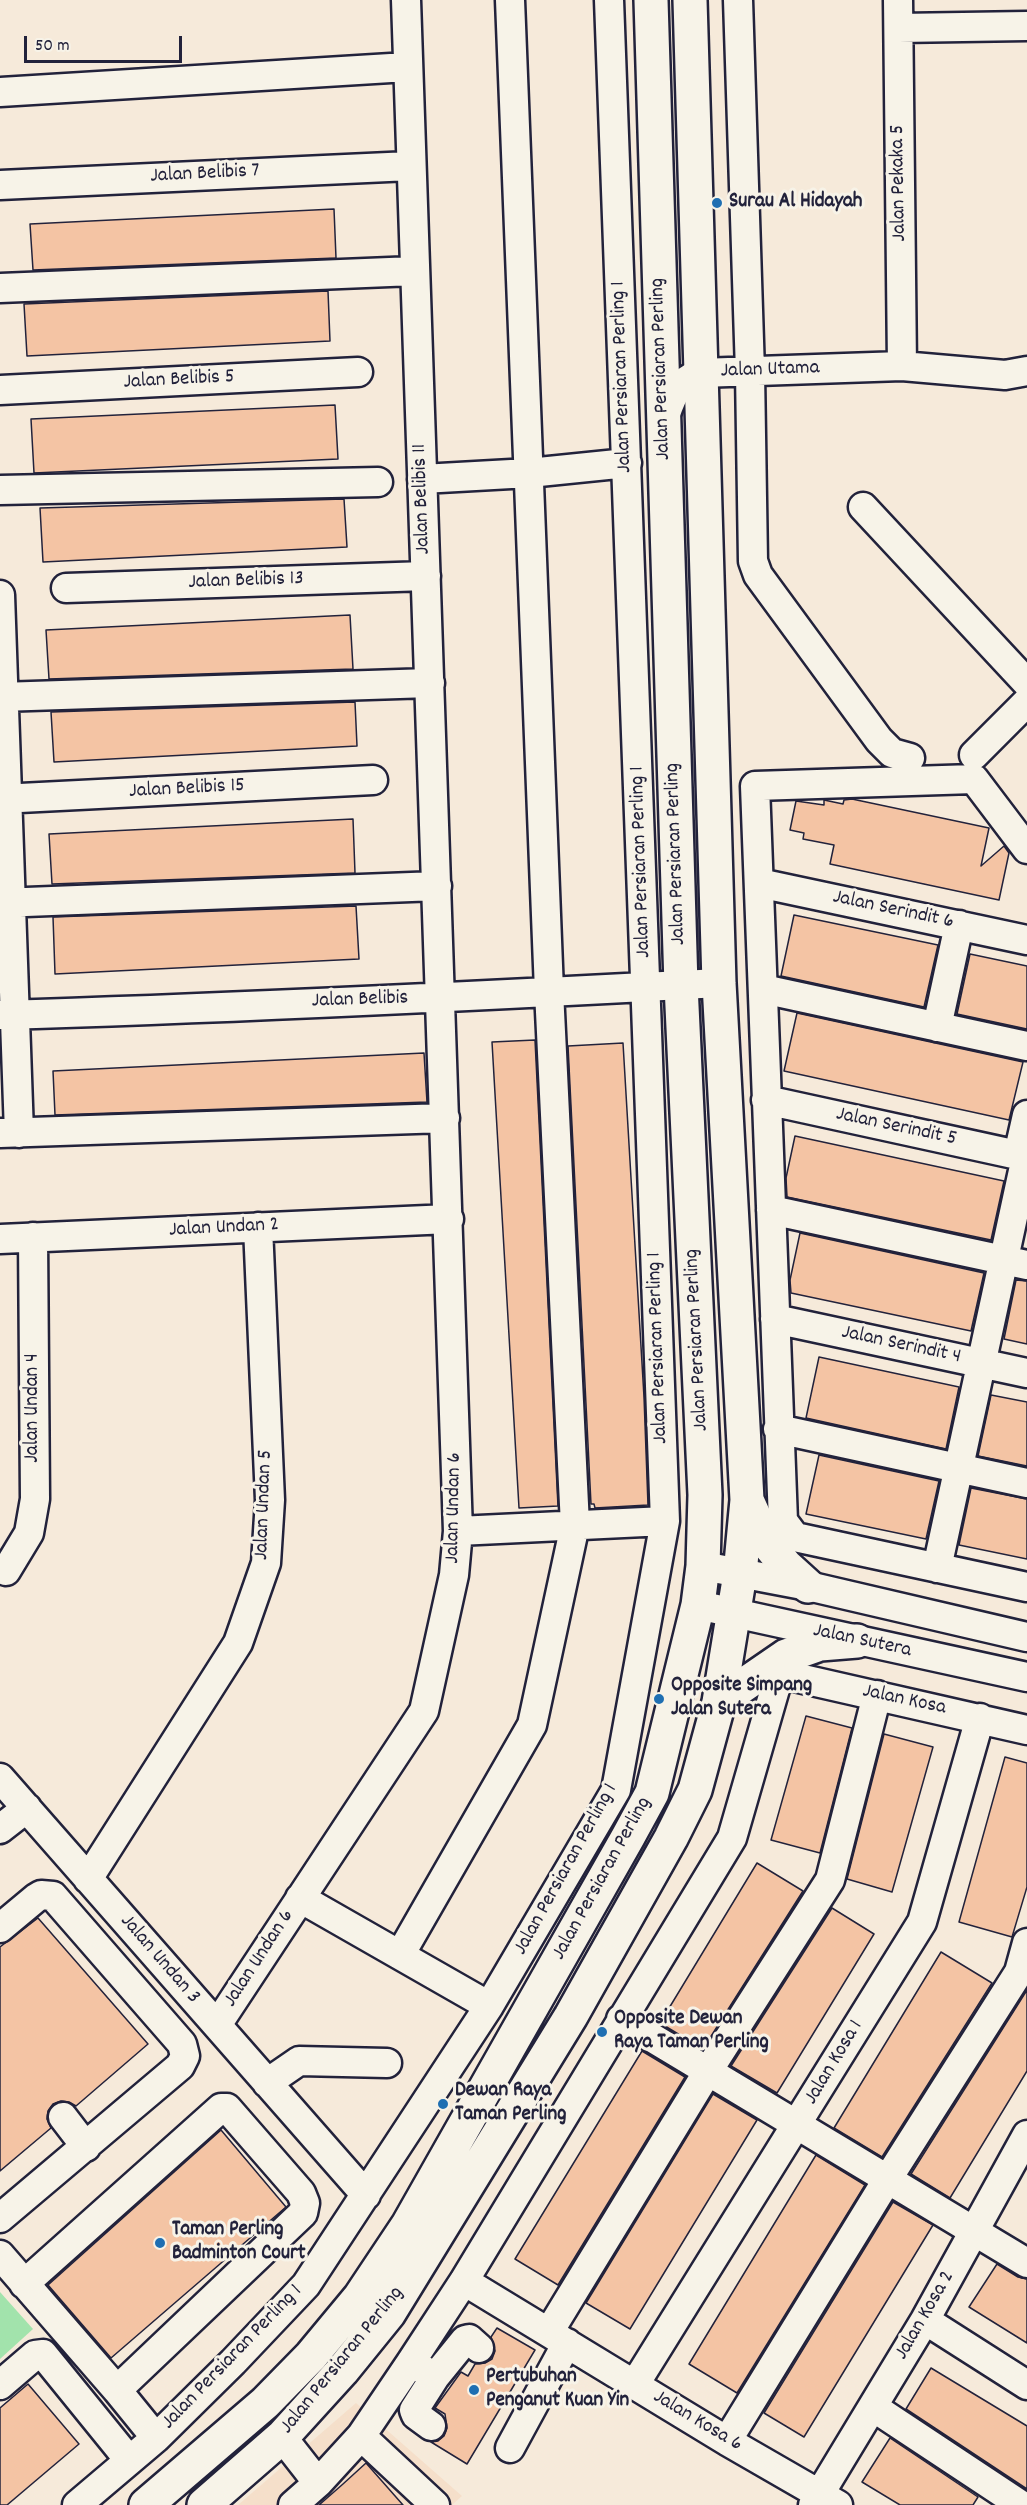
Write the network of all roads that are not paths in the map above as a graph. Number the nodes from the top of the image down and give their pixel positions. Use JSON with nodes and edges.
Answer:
{"nodes":[{"id":1,"x":406,"y":0,"type":"edge"},
{"id":2,"x":510,"y":0,"type":"edge"},
{"id":3,"x":609,"y":0,"type":"edge"},
{"id":4,"x":651,"y":0,"type":"edge"},
{"id":5,"x":690,"y":0,"type":"edge"},
{"id":6,"x":738,"y":0,"type":"edge"},
{"id":7,"x":898,"y":0,"type":"edge"},
{"id":8,"x":1027,"y":26,"type":"edge"},
{"id":9,"x":899,"y":28,"type":"junction"},
{"id":10,"x":407,"y":67,"type":"junction"},
{"id":11,"x":0,"y":92,"type":"edge"},
{"id":12,"x":410,"y":166,"type":"junction"},
{"id":13,"x":0,"y":184,"type":"edge"},
{"id":14,"x":414,"y":271,"type":"junction"},
{"id":15,"x":0,"y":288,"type":"edge"},
{"id":16,"x":902,"y":366,"type":"junction"},
{"id":17,"x":1027,"y":371,"type":"edge"},
{"id":18,"x":358,"y":372,"type":"dead end"},
{"id":19,"x":750,"y":372,"type":"junction"},
{"id":20,"x":700,"y":373,"type":"junction"},
{"id":21,"x":0,"y":390,"type":"edge"},
{"id":22,"x":664,"y":419,"type":"junction"},
{"id":23,"x":627,"y":463,"type":"junction"},
{"id":24,"x":529,"y":473,"type":"junction"},
{"id":25,"x":422,"y":479,"type":"junction"},
{"id":26,"x":378,"y":482,"type":"dead end"},
{"id":27,"x":0,"y":490,"type":"edge"},
{"id":28,"x":863,"y":507,"type":"dead end"},
{"id":29,"x":426,"y":576,"type":"junction"},
{"id":30,"x":66,"y":588,"type":"dead end"},
{"id":31,"x":0,"y":595,"type":"edge"},
{"id":32,"x":430,"y":683,"type":"junction"},
{"id":33,"x":1027,"y":683,"type":"edge"},
{"id":34,"x":2,"y":697,"type":"edge"},
{"id":35,"x":1027,"y":702,"type":"edge"},
{"id":36,"x":974,"y":755,"type":"dead end"},
{"id":37,"x":910,"y":758,"type":"dead end"},
{"id":38,"x":373,"y":780,"type":"dead end"},
{"id":39,"x":4,"y":799,"type":"edge"},
{"id":40,"x":1027,"y":849,"type":"edge"},
{"id":41,"x":759,"y":883,"type":"junction"},
{"id":42,"x":437,"y":886,"type":"junction"},
{"id":43,"x":6,"y":903,"type":"edge"},
{"id":44,"x":959,"y":926,"type":"junction"},
{"id":45,"x":1027,"y":940,"type":"edge"},
{"id":46,"x":719,"y":983,"type":"junction"},
{"id":47,"x":681,"y":985,"type":"junction"},
{"id":48,"x":647,"y":989,"type":"junction"},
{"id":49,"x":763,"y":989,"type":"junction"},
{"id":50,"x":549,"y":991,"type":"junction"},
{"id":51,"x":441,"y":998,"type":"junction"},
{"id":52,"x":8,"y":1014,"type":"edge"},
{"id":53,"x":937,"y":1027,"type":"junction"},
{"id":54,"x":1027,"y":1046,"type":"edge"},
{"id":55,"x":766,"y":1100,"type":"junction"},
{"id":56,"x":1027,"y":1115,"type":"edge"},
{"id":57,"x":445,"y":1118,"type":"junction"},
{"id":58,"x":9,"y":1133,"type":"edge"},
{"id":59,"x":1024,"y":1156,"type":"edge"},
{"id":60,"x":771,"y":1210,"type":"junction"},
{"id":61,"x":449,"y":1219,"type":"junction"},
{"id":62,"x":258,"y":1227,"type":"junction"},
{"id":63,"x":33,"y":1237,"type":"junction"},
{"id":64,"x":0,"y":1239,"type":"edge"},
{"id":65,"x":1016,"y":1263,"type":"edge"},
{"id":66,"x":776,"y":1319,"type":"junction"},
{"id":67,"x":981,"y":1363,"type":"junction"},
{"id":68,"x":1027,"y":1373,"type":"edge"},
{"id":69,"x":778,"y":1429,"type":"junction"},
{"id":70,"x":959,"y":1468,"type":"junction"},
{"id":71,"x":1027,"y":1483,"type":"edge"},
{"id":72,"x":747,"y":1500,"type":"junction"},
{"id":73,"x":665,"y":1521,"type":"junction"},
{"id":74,"x":575,"y":1525,"type":"junction"},
{"id":75,"x":458,"y":1531,"type":"junction"},
{"id":76,"x":703,"y":1566,"type":"junction"},
{"id":77,"x":937,"y":1568,"type":"junction"},
{"id":78,"x":6,"y":1571,"type":"dead end"},
{"id":79,"x":740,"y":1574,"type":"junction"},
{"id":80,"x":808,"y":1586,"type":"junction"},
{"id":81,"x":1027,"y":1587,"type":"edge"},
{"id":82,"x":698,"y":1605,"type":"junction"},
{"id":83,"x":733,"y":1612,"type":"junction"},
{"id":84,"x":1027,"y":1636,"type":"edge"},
{"id":85,"x":857,"y":1641,"type":"junction"},
{"id":86,"x":1027,"y":1677,"type":"edge"},
{"id":87,"x":877,"y":1695,"type":"junction"},
{"id":88,"x":719,"y":1702,"type":"junction"},
{"id":89,"x":980,"y":1718,"type":"junction"},
{"id":90,"x":1027,"y":1730,"type":"edge"},
{"id":91,"x":0,"y":1778,"type":"edge"},
{"id":92,"x":27,"y":1808,"type":"junction"},
{"id":93,"x":0,"y":1829,"type":"edge"},
{"id":94,"x":88,"y":1878,"type":"junction"},
{"id":95,"x":300,"y":1898,"type":"junction"},
{"id":96,"x":0,"y":1928,"type":"edge"},
{"id":97,"x":1027,"y":1943,"type":"edge"},
{"id":98,"x":400,"y":1955,"type":"junction"},
{"id":99,"x":489,"y":2006,"type":"junction"},
{"id":100,"x":621,"y":2019,"type":"junction"},
{"id":101,"x":217,"y":2025,"type":"junction"},
{"id":102,"x":387,"y":2064,"type":"dead end"},
{"id":103,"x":708,"y":2071,"type":"junction"},
{"id":104,"x":267,"y":2083,"type":"junction"},
{"id":105,"x":63,"y":2118,"type":"dead end"},
{"id":106,"x":797,"y":2125,"type":"junction"},
{"id":107,"x":1026,"y":2141,"type":"edge"},
{"id":108,"x":86,"y":2147,"type":"junction"},
{"id":109,"x":887,"y":2180,"type":"junction"},
{"id":110,"x":366,"y":2195,"type":"junction"},
{"id":111,"x":0,"y":2218,"type":"edge"},
{"id":112,"x":974,"y":2231,"type":"junction"},
{"id":113,"x":0,"y":2255,"type":"edge"},
{"id":114,"x":1027,"y":2263,"type":"edge"},
{"id":115,"x":464,"y":2281,"type":"junction"},
{"id":116,"x":24,"y":2284,"type":"junction"},
{"id":117,"x":925,"y":2320,"type":"junction"},
{"id":118,"x":558,"y":2337,"type":"junction"},
{"id":119,"x":479,"y":2348,"type":"dead end"},
{"id":120,"x":411,"y":2362,"type":"junction"},
{"id":121,"x":435,"y":2378,"type":"junction"},
{"id":122,"x":635,"y":2384,"type":"junction"},
{"id":123,"x":0,"y":2385,"type":"edge"},
{"id":124,"x":1027,"y":2385,"type":"edge"},
{"id":125,"x":117,"y":2390,"type":"junction"},
{"id":126,"x":873,"y":2407,"type":"junction"},
{"id":127,"x":431,"y":2426,"type":"dead end"},
{"id":128,"x":361,"y":2436,"type":"junction"},
{"id":129,"x":282,"y":2437,"type":"junction"},
{"id":130,"x":156,"y":2438,"type":"junction"},
{"id":131,"x":728,"y":2441,"type":"junction"},
{"id":132,"x":510,"y":2448,"type":"dead end"},
{"id":133,"x":129,"y":2460,"type":"junction"},
{"id":134,"x":318,"y":2483,"type":"junction"},
{"id":135,"x":824,"y":2502,"type":"edge"},
{"id":136,"x":77,"y":2505,"type":"edge"},
{"id":137,"x":146,"y":2505,"type":"edge"},
{"id":138,"x":204,"y":2505,"type":"edge"},
{"id":139,"x":293,"y":2505,"type":"edge"},
{"id":140,"x":435,"y":2505,"type":"edge"},
{"id":141,"x":1021,"y":2505,"type":"edge"}],
"edges":[{"from":1,"to":10,"type":"street","name":"Jalan Belibis 11"},
{"from":2,"to":24,"type":"street"},
{"from":3,"to":23,"type":"street","name":"Jalan Persiaran Perling 1"},
{"from":4,"to":22,"type":"main road","name":"Jalan Persiaran Perling"},
{"from":5,"to":20,"type":"main road","name":"Jalan Persiaran Perling"},
{"from":6,"to":19,"type":"street"},
{"from":7,"to":9,"type":"street","name":"Jalan Pekaka 5"},
{"from":8,"to":9,"type":"street"},
{"from":9,"to":16,"type":"street","name":"Jalan Pekaka 5"},
{"from":10,"to":11,"type":"street"},
{"from":10,"to":12,"type":"street","name":"Jalan Belibis 11"},
{"from":12,"to":13,"type":"street","name":"Jalan Belibis 7"},
{"from":12,"to":14,"type":"street","name":"Jalan Belibis 11"},
{"from":14,"to":15,"type":"street"},
{"from":14,"to":25,"type":"street","name":"Jalan Belibis 11"},
{"from":16,"to":17,"type":"street","name":"Jalan Utama"},
{"from":16,"to":19,"type":"street","name":"Jalan Utama"},
{"from":18,"to":21,"type":"street","name":"Jalan Belibis 5"},
{"from":19,"to":20,"type":"street","name":"Jalan Utama"},
{"from":19,"to":37,"type":"street"},
{"from":20,"to":22,"type":"street","name":"Jalan Utama"},
{"from":20,"to":46,"type":"main road","name":"Jalan Persiaran Perling"},
{"from":22,"to":47,"type":"main road","name":"Jalan Persiaran Perling"},
{"from":23,"to":24,"type":"street"},
{"from":23,"to":48,"type":"street","name":"Jalan Persiaran Perling 1"},
{"from":24,"to":25,"type":"street"},
{"from":24,"to":50,"type":"street"},
{"from":25,"to":29,"type":"street","name":"Jalan Belibis 11"},
{"from":26,"to":27,"type":"street"},
{"from":28,"to":33,"type":"street"},
{"from":29,"to":30,"type":"street","name":"Jalan Belibis 13"},
{"from":29,"to":32,"type":"street","name":"Jalan Belibis 11"},
{"from":31,"to":34,"type":"street"},
{"from":32,"to":34,"type":"street"},
{"from":32,"to":42,"type":"street","name":"Jalan Belibis 11"},
{"from":34,"to":39,"type":"street"},
{"from":35,"to":36,"type":"street"},
{"from":38,"to":39,"type":"street","name":"Jalan Belibis 15"},
{"from":39,"to":43,"type":"street"},
{"from":40,"to":41,"type":"street"},
{"from":41,"to":44,"type":"street","name":"Jalan Serindit 6"},
{"from":41,"to":49,"type":"street"},
{"from":42,"to":43,"type":"street"},
{"from":42,"to":51,"type":"street","name":"Jalan Belibis 11"},
{"from":43,"to":52,"type":"street"},
{"from":44,"to":45,"type":"street","name":"Jalan Serindit 6"},
{"from":44,"to":53,"type":"street"},
{"from":46,"to":47,"type":"street","name":"Jalan Belibis"},
{"from":46,"to":72,"type":"main road","name":"Jalan Persiaran Perling"},
{"from":47,"to":48,"type":"street","name":"Jalan Belibis"},
{"from":47,"to":76,"type":"main road","name":"Jalan Persiaran Perling"},
{"from":48,"to":50,"type":"street","name":"Jalan Belibis"},
{"from":48,"to":73,"type":"street","name":"Jalan Persiaran Perling 1"},
{"from":49,"to":53,"type":"street"},
{"from":49,"to":55,"type":"street"},
{"from":50,"to":51,"type":"street","name":"Jalan Belibis"},
{"from":50,"to":74,"type":"street"},
{"from":51,"to":52,"type":"street","name":"Jalan Belibis"},
{"from":51,"to":57,"type":"street","name":"Jalan Undan 6"},
{"from":52,"to":58,"type":"street"},
{"from":53,"to":54,"type":"street"},
{"from":55,"to":59,"type":"street","name":"Jalan Serindit 5"},
{"from":55,"to":60,"type":"street"},
{"from":56,"to":59,"type":"street"},
{"from":57,"to":58,"type":"street"},
{"from":57,"to":61,"type":"street","name":"Jalan Undan 6"},
{"from":59,"to":65,"type":"street"},
{"from":60,"to":65,"type":"street"},
{"from":60,"to":66,"type":"street"},
{"from":61,"to":62,"type":"street","name":"Jalan Undan 2"},
{"from":61,"to":75,"type":"street","name":"Jalan Undan 6"},
{"from":62,"to":63,"type":"street","name":"Jalan Undan 2"},
{"from":62,"to":94,"type":"street","name":"Jalan Undan 5"},
{"from":63,"to":64,"type":"street","name":"Jalan Undan 2"},
{"from":63,"to":78,"type":"street","name":"Jalan Undan 4"},
{"from":65,"to":67,"type":"street"},
{"from":66,"to":67,"type":"street","name":"Jalan Serindit 4"},
{"from":66,"to":69,"type":"street"},
{"from":67,"to":68,"type":"street","name":"Jalan Serindit 4"},
{"from":67,"to":70,"type":"street"},
{"from":69,"to":70,"type":"street"},
{"from":69,"to":77,"type":"street"},
{"from":70,"to":71,"type":"street"},
{"from":70,"to":77,"type":"street"},
{"from":72,"to":79,"type":"main road","name":"Jalan Persiaran Perling"},
{"from":72,"to":80,"type":"main road"},
{"from":73,"to":74,"type":"street"},
{"from":73,"to":99,"type":"street","name":"Jalan Persiaran Perling 1"},
{"from":74,"to":75,"type":"street"},
{"from":74,"to":98,"type":"street"},
{"from":75,"to":95,"type":"street","name":"Jalan Undan 6"},
{"from":76,"to":79,"type":"street","name":"Jalan Sutera"},
{"from":76,"to":82,"type":"main road","name":"Jalan Persiaran Perling"},
{"from":77,"to":81,"type":"street"},
{"from":79,"to":80,"type":"street","name":"Jalan Sutera"},
{"from":79,"to":83,"type":"main road","name":"Jalan Persiaran Perling"},
{"from":80,"to":84,"type":"street","name":"Jalan Sutera"},
{"from":82,"to":83,"type":"street","name":"Jalan Sutera"},
{"from":82,"to":137,"type":"main road","name":"Jalan Persiaran Perling"},
{"from":83,"to":85,"type":"street","name":"Jalan Sutera"},
{"from":83,"to":88,"type":"main road","name":"Jalan Persiaran Perling"},
{"from":85,"to":86,"type":"street","name":"Jalan Sutera"},
{"from":85,"to":88,"type":"main road"},
{"from":87,"to":89,"type":"street","name":"Jalan Kosa"},
{"from":87,"to":100,"type":"street","name":"Jalan Kosa"},
{"from":87,"to":103,"type":"street"},
{"from":88,"to":129,"type":"main road","name":"Jalan Persiaran Perling"},
{"from":89,"to":90,"type":"street","name":"Jalan Kosa"},
{"from":89,"to":106,"type":"street","name":"Jalan Kosa 1"},
{"from":91,"to":92,"type":"street","name":"Jalan Undan 3"},
{"from":92,"to":93,"type":"street"},
{"from":92,"to":94,"type":"street","name":"Jalan Undan 3"},
{"from":94,"to":101,"type":"street","name":"Jalan Undan 3"},
{"from":95,"to":98,"type":"street"},
{"from":95,"to":101,"type":"street","name":"Jalan Undan 6"},
{"from":96,"to":108,"type":"street"},
{"from":97,"to":109,"type":"street"},
{"from":98,"to":99,"type":"street"},
{"from":99,"to":110,"type":"street","name":"Jalan Persiaran Perling 1"},
{"from":100,"to":103,"type":"street"},
{"from":100,"to":115,"type":"street"},
{"from":101,"to":104,"type":"street","name":"Jalan Undan 3"},
{"from":102,"to":104,"type":"street"},
{"from":103,"to":106,"type":"street"},
{"from":103,"to":118,"type":"street"},
{"from":104,"to":110,"type":"street","name":"Jalan Undan 3"},
{"from":105,"to":108,"type":"street"},
{"from":106,"to":109,"type":"street"},
{"from":106,"to":122,"type":"street","name":"Jalan Kosa 1"},
{"from":107,"to":112,"type":"street","name":"Jalan Kosa 2"},
{"from":108,"to":111,"type":"street"},
{"from":109,"to":112,"type":"street"},
{"from":109,"to":131,"type":"street"},
{"from":110,"to":130,"type":"street","name":"Jalan Persiaran Perling 1"},
{"from":112,"to":114,"type":"street"},
{"from":112,"to":117,"type":"street","name":"Jalan Kosa 2"},
{"from":113,"to":116,"type":"street"},
{"from":115,"to":118,"type":"street","name":"Jalan Kosa 6"},
{"from":115,"to":120,"type":"street"},
{"from":116,"to":125,"type":"street"},
{"from":116,"to":125,"type":"street"},
{"from":117,"to":124,"type":"street"},
{"from":117,"to":126,"type":"street","name":"Jalan Kosa 2"},
{"from":118,"to":122,"type":"street","name":"Jalan Kosa 6"},
{"from":118,"to":132,"type":"street"},
{"from":119,"to":121,"type":"street"},
{"from":120,"to":121,"type":"street"},
{"from":120,"to":128,"type":"street"},
{"from":121,"to":127,"type":"street"},
{"from":122,"to":131,"type":"street","name":"Jalan Kosa 6"},
{"from":123,"to":133,"type":"street"},
{"from":125,"to":130,"type":"street"},
{"from":126,"to":135,"type":"street","name":"Jalan Kosa 2"},
{"from":126,"to":141,"type":"street"},
{"from":128,"to":134,"type":"street"},
{"from":128,"to":140,"type":"street"},
{"from":129,"to":134,"type":"street"},
{"from":129,"to":138,"type":"main road","name":"Jalan Persiaran Perling"},
{"from":130,"to":133,"type":"street","name":"Jalan Persiaran Perling 1"},
{"from":131,"to":135,"type":"street","name":"Jalan Kosa 6"},
{"from":133,"to":136,"type":"street","name":"Jalan Persiaran Perling 1"},
{"from":134,"to":139,"type":"street"}]}
